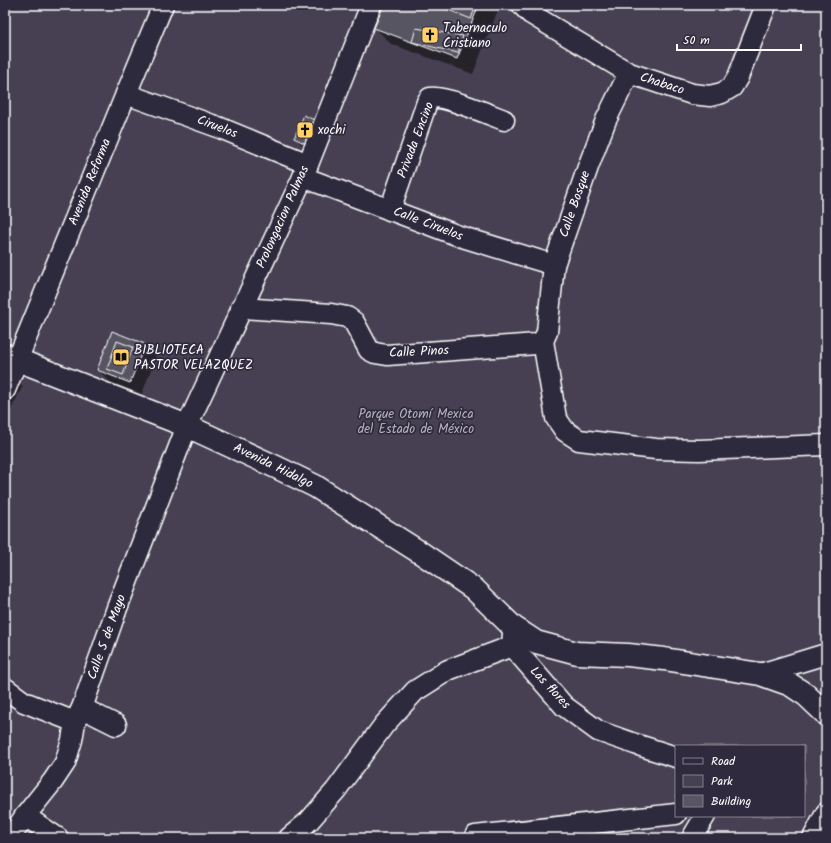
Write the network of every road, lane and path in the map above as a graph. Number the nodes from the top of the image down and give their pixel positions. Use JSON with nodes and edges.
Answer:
{"nodes":[{"id":1,"x":163,"y":5,"type":"edge"},
{"id":2,"x":371,"y":5,"type":"edge"},
{"id":3,"x":522,"y":5,"type":"edge"},
{"id":4,"x":766,"y":5,"type":"edge"},
{"id":5,"x":629,"y":73,"type":"junction"},
{"id":6,"x":126,"y":94,"type":"junction"},
{"id":7,"x":504,"y":120,"type":"dead end"},
{"id":8,"x":306,"y":171,"type":"junction"},
{"id":9,"x":390,"y":210,"type":"junction"},
{"id":10,"x":554,"y":265,"type":"junction"},
{"id":11,"x":241,"y":308,"type":"junction"},
{"id":12,"x":543,"y":342,"type":"junction"},
{"id":13,"x":11,"y":357,"type":"edge"},
{"id":14,"x":5,"y":390,"type":"edge"},
{"id":15,"x":187,"y":426,"type":"junction"},
{"id":16,"x":826,"y":445,"type":"edge"},
{"id":17,"x":512,"y":636,"type":"junction"},
{"id":18,"x":826,"y":654,"type":"edge"},
{"id":19,"x":760,"y":674,"type":"junction"},
{"id":20,"x":5,"y":688,"type":"edge"},
{"id":21,"x":826,"y":714,"type":"edge"},
{"id":22,"x":79,"y":715,"type":"junction"},
{"id":23,"x":116,"y":725,"type":"dead end"},
{"id":24,"x":675,"y":757,"type":"edge"},
{"id":25,"x":826,"y":813,"type":"edge"},
{"id":26,"x":675,"y":814,"type":"edge"},
{"id":27,"x":25,"y":816,"type":"junction"},
{"id":28,"x":704,"y":817,"type":"edge"},
{"id":29,"x":475,"y":836,"type":"dead end"},
{"id":30,"x":10,"y":838,"type":"edge"},
{"id":31,"x":58,"y":838,"type":"edge"},
{"id":32,"x":289,"y":838,"type":"edge"},
{"id":33,"x":692,"y":838,"type":"edge"},
{"id":34,"x":813,"y":838,"type":"edge"}],
"edges":[{"from":1,"to":6,"type":"street","name":"Avenida Reforma"},
{"from":2,"to":8,"type":"street","name":"Prolongacion Palmas"},
{"from":3,"to":5,"type":"street","name":"Chabaco"},
{"from":4,"to":5,"type":"street","name":"Chabaco"},
{"from":5,"to":10,"type":"street","name":"Calle Bosque"},
{"from":6,"to":8,"type":"street","name":"Ciruelos"},
{"from":6,"to":13,"type":"street","name":"Avenida Reforma"},
{"from":7,"to":9,"type":"street","name":"Privada Encino"},
{"from":8,"to":9,"type":"street","name":"Calle Ciruelos"},
{"from":8,"to":11,"type":"street","name":"Prolongacion Palmas"},
{"from":9,"to":10,"type":"street","name":"Calle Ciruelos"},
{"from":10,"to":12,"type":"street","name":"Calle Bosque"},
{"from":11,"to":12,"type":"street","name":"Calle Pinos"},
{"from":11,"to":15,"type":"street","name":"Prolongacion Palmas"},
{"from":12,"to":16,"type":"street"},
{"from":13,"to":14,"type":"street","name":"Avenida Reforma"},
{"from":13,"to":15,"type":"main road","name":"Avenida Hidalgo"},
{"from":15,"to":17,"type":"main road","name":"Avenida Hidalgo"},
{"from":15,"to":22,"type":"street","name":"Calle 5 de Mayo"},
{"from":17,"to":19,"type":"main road","name":"Avenida Hidalgo"},
{"from":17,"to":24,"type":"street","name":"Las flores"},
{"from":17,"to":32,"type":"street"},
{"from":18,"to":19,"type":"street"},
{"from":19,"to":21,"type":"main road","name":"Avenida Hidalgo"},
{"from":20,"to":22,"type":"street"},
{"from":22,"to":23,"type":"street"},
{"from":22,"to":27,"type":"street","name":"Calle 5 de Mayo"},
{"from":25,"to":34,"type":"street"},
{"from":26,"to":29,"type":"street"},
{"from":27,"to":30,"type":"street","name":"Calle 5 de Mayo"},
{"from":27,"to":31,"type":"street"},
{"from":28,"to":33,"type":"street"}]}
